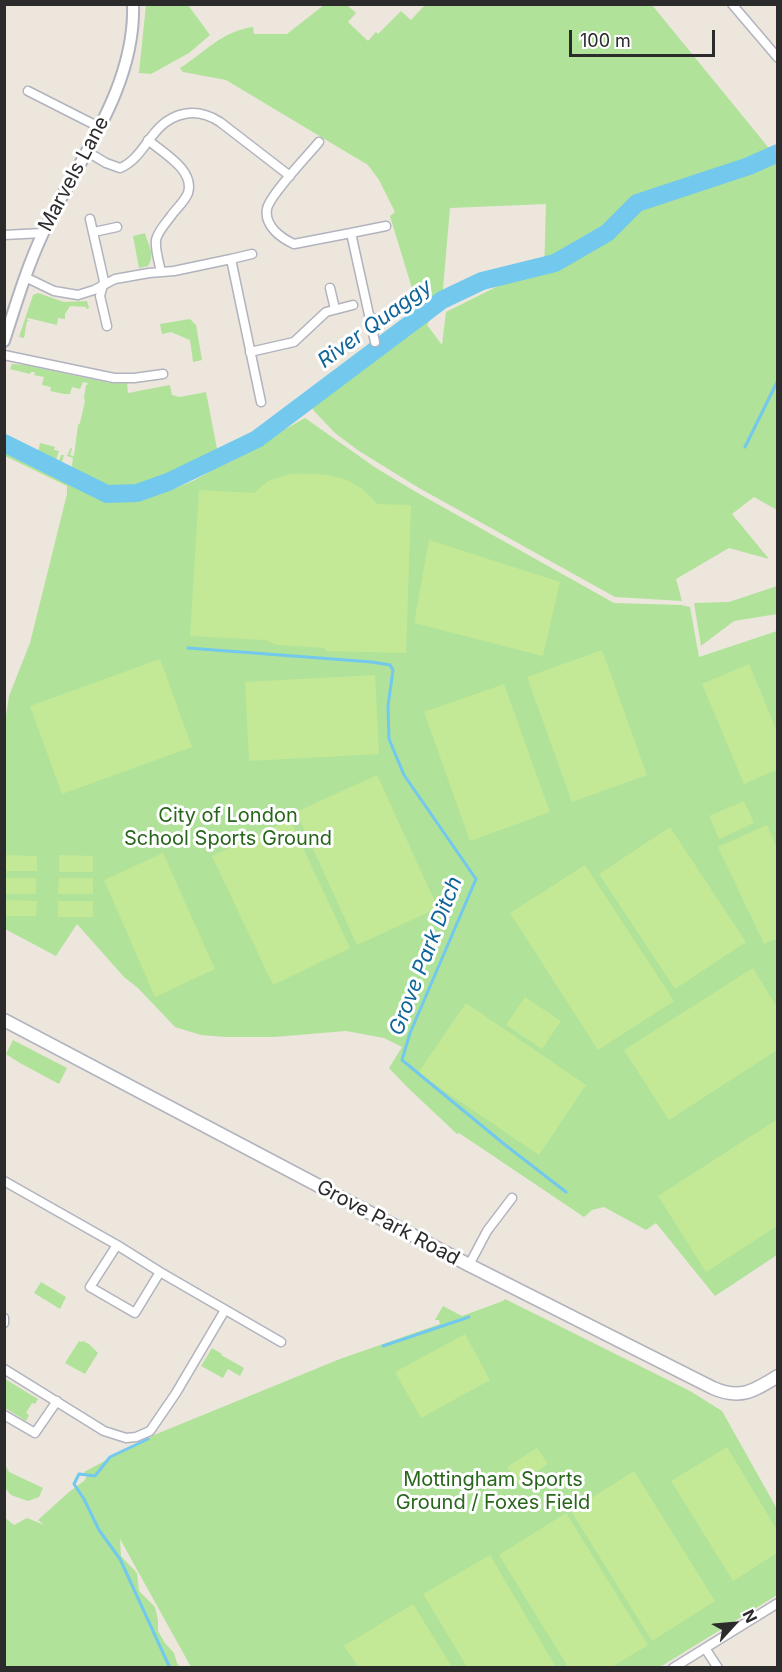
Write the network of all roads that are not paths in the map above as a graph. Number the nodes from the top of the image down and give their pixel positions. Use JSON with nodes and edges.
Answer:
{"nodes":[{"id":1,"x":133,"y":4,"type":"edge"},
{"id":2,"x":732,"y":4,"type":"edge"},
{"id":3,"x":777,"y":58,"type":"edge"},
{"id":4,"x":28,"y":91,"type":"dead end"},
{"id":5,"x":99,"y":127,"type":"junction"},
{"id":6,"x":148,"y":140,"type":"junction"},
{"id":7,"x":319,"y":142,"type":"dead end"},
{"id":8,"x":86,"y":151,"type":"junction"},
{"id":9,"x":290,"y":176,"type":"junction"},
{"id":10,"x":90,"y":219,"type":"dead end"},
{"id":11,"x":386,"y":226,"type":"dead end"},
{"id":12,"x":117,"y":227,"type":"dead end"},
{"id":13,"x":94,"y":232,"type":"junction"},
{"id":14,"x":43,"y":233,"type":"junction"},
{"id":15,"x":351,"y":233,"type":"junction"},
{"id":16,"x":4,"y":235,"type":"edge"},
{"id":17,"x":252,"y":254,"type":"dead end"},
{"id":18,"x":231,"y":259,"type":"junction"},
{"id":19,"x":161,"y":272,"type":"junction"},
{"id":20,"x":25,"y":277,"type":"junction"},
{"id":21,"x":102,"y":286,"type":"junction"},
{"id":22,"x":330,"y":288,"type":"dead end"},
{"id":23,"x":353,"y":305,"type":"dead end"},
{"id":24,"x":335,"y":309,"type":"junction"},
{"id":25,"x":397,"y":313,"type":"dead end"},
{"id":26,"x":371,"y":320,"type":"junction"},
{"id":27,"x":107,"y":326,"type":"dead end"},
{"id":28,"x":4,"y":341,"type":"edge"},
{"id":29,"x":375,"y":342,"type":"dead end"},
{"id":30,"x":250,"y":352,"type":"junction"},
{"id":31,"x":4,"y":355,"type":"edge"},
{"id":32,"x":163,"y":374,"type":"dead end"},
{"id":33,"x":261,"y":402,"type":"dead end"},
{"id":34,"x":4,"y":1020,"type":"edge"},
{"id":35,"x":4,"y":1181,"type":"edge"},
{"id":36,"x":512,"y":1198,"type":"dead end"},
{"id":37,"x":117,"y":1245,"type":"junction"},
{"id":38,"x":469,"y":1265,"type":"junction"},
{"id":39,"x":160,"y":1272,"type":"junction"},
{"id":40,"x":225,"y":1311,"type":"junction"},
{"id":41,"x":4,"y":1318,"type":"edge"},
{"id":42,"x":4,"y":1323,"type":"edge"},
{"id":43,"x":281,"y":1342,"type":"dead end"},
{"id":44,"x":4,"y":1369,"type":"edge"},
{"id":45,"x":777,"y":1376,"type":"edge"},
{"id":46,"x":57,"y":1401,"type":"junction"},
{"id":47,"x":4,"y":1415,"type":"edge"},
{"id":48,"x":777,"y":1604,"type":"edge"},
{"id":49,"x":705,"y":1648,"type":"junction"},
{"id":50,"x":674,"y":1668,"type":"edge"},
{"id":51,"x":718,"y":1668,"type":"edge"}],
"edges":[{"from":1,"to":5,"type":"street","name":"Marvels Lane"},
{"from":2,"to":3,"type":"street"},
{"from":4,"to":5,"type":"street"},
{"from":5,"to":8,"type":"street","name":"Marvels Lane"},
{"from":6,"to":8,"type":"street"},
{"from":6,"to":9,"type":"street"},
{"from":6,"to":19,"type":"street"},
{"from":7,"to":9,"type":"street"},
{"from":8,"to":14,"type":"street","name":"Marvels Lane"},
{"from":9,"to":15,"type":"street"},
{"from":10,"to":13,"type":"street"},
{"from":11,"to":15,"type":"street"},
{"from":12,"to":13,"type":"street"},
{"from":13,"to":21,"type":"street"},
{"from":14,"to":16,"type":"street"},
{"from":14,"to":20,"type":"street","name":"Marvels Lane"},
{"from":15,"to":26,"type":"street"},
{"from":17,"to":18,"type":"street"},
{"from":18,"to":19,"type":"street"},
{"from":18,"to":30,"type":"street"},
{"from":19,"to":21,"type":"street"},
{"from":20,"to":21,"type":"street"},
{"from":20,"to":28,"type":"street","name":"Marvels Lane"},
{"from":21,"to":27,"type":"street"},
{"from":22,"to":24,"type":"street"},
{"from":23,"to":24,"type":"street"},
{"from":24,"to":30,"type":"street"},
{"from":25,"to":26,"type":"street"},
{"from":26,"to":29,"type":"street"},
{"from":30,"to":33,"type":"street"},
{"from":31,"to":32,"type":"street"},
{"from":34,"to":38,"type":"main road","name":"Grove Park Road"},
{"from":35,"to":37,"type":"street"},
{"from":36,"to":38,"type":"street"},
{"from":37,"to":39,"type":"street"},
{"from":37,"to":39,"type":"street"},
{"from":38,"to":45,"type":"main road","name":"Grove Park Road"},
{"from":39,"to":40,"type":"street"},
{"from":40,"to":43,"type":"street"},
{"from":40,"to":46,"type":"street"},
{"from":41,"to":42,"type":"street"},
{"from":44,"to":46,"type":"street"},
{"from":46,"to":47,"type":"street"},
{"from":48,"to":49,"type":"street"},
{"from":49,"to":50,"type":"street"},
{"from":49,"to":51,"type":"street"}]}
